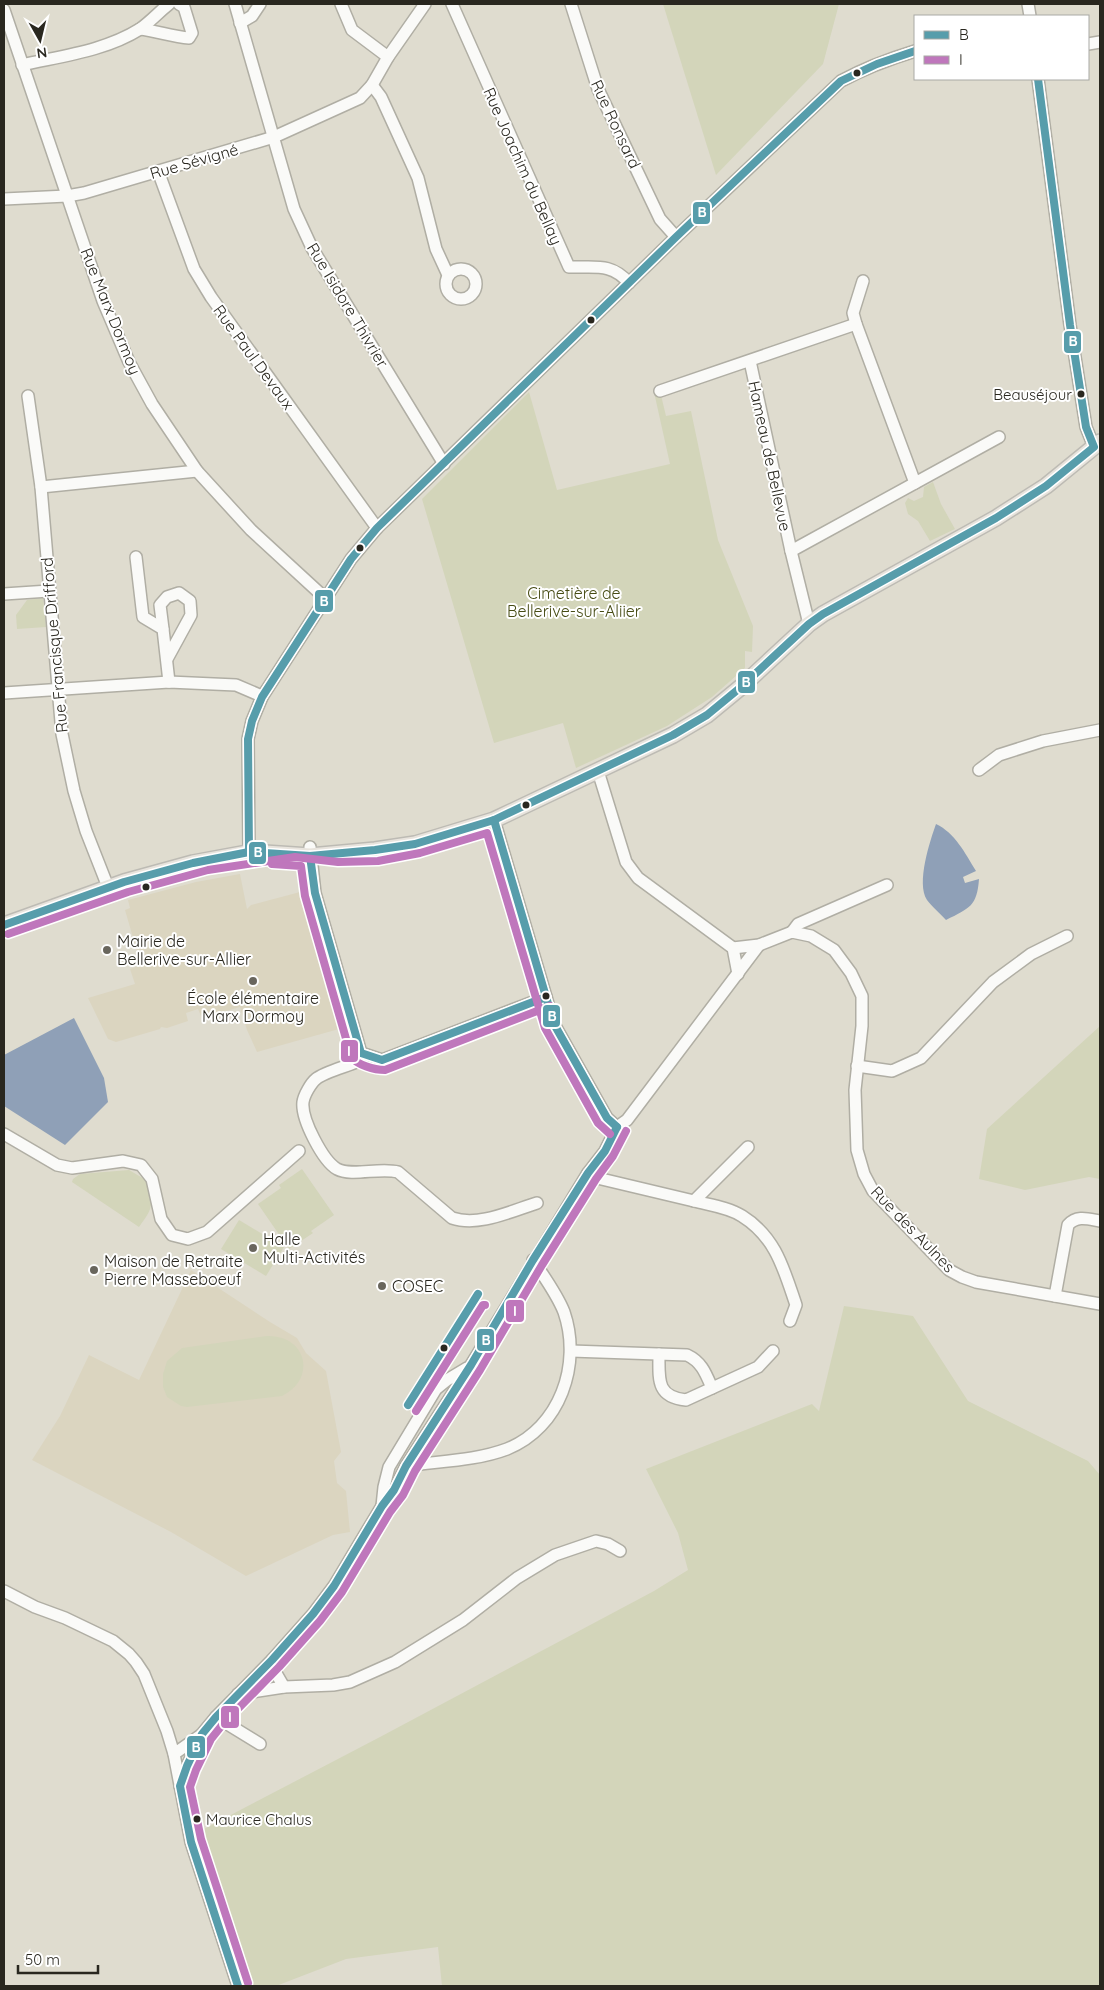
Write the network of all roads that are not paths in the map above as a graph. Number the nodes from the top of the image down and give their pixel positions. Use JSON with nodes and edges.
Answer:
{"nodes":[{"id":1,"x":169,"y":4,"type":"edge"},
{"id":2,"x":179,"y":4,"type":"edge"},
{"id":3,"x":235,"y":4,"type":"edge"},
{"id":4,"x":260,"y":4,"type":"edge"},
{"id":5,"x":340,"y":4,"type":"edge"},
{"id":6,"x":426,"y":4,"type":"edge"},
{"id":7,"x":452,"y":4,"type":"edge"},
{"id":8,"x":571,"y":4,"type":"edge"},
{"id":9,"x":4,"y":10,"type":"edge"},
{"id":10,"x":240,"y":22,"type":"junction"},
{"id":11,"x":140,"y":29,"type":"junction"},
{"id":12,"x":914,"y":51,"type":"edge"},
{"id":13,"x":388,"y":57,"type":"junction"},
{"id":14,"x":22,"y":65,"type":"junction"},
{"id":15,"x":1038,"y":80,"type":"edge"},
{"id":16,"x":372,"y":85,"type":"junction"},
{"id":17,"x":274,"y":137,"type":"junction"},
{"id":18,"x":158,"y":171,"type":"junction"},
{"id":19,"x":66,"y":196,"type":"junction"},
{"id":20,"x":4,"y":199,"type":"edge"},
{"id":21,"x":676,"y":237,"type":"junction"},
{"id":22,"x":448,"y":275,"type":"dead end"},
{"id":23,"x":863,"y":282,"type":"dead end"},
{"id":24,"x":629,"y":283,"type":"junction"},
{"id":25,"x":856,"y":324,"type":"junction"},
{"id":26,"x":750,"y":361,"type":"junction"},
{"id":27,"x":660,"y":390,"type":"dead end"},
{"id":28,"x":28,"y":396,"type":"dead end"},
{"id":29,"x":999,"y":437,"type":"dead end"},
{"id":30,"x":1097,"y":444,"type":"edge"},
{"id":31,"x":444,"y":464,"type":"junction"},
{"id":32,"x":197,"y":471,"type":"junction"},
{"id":33,"x":915,"y":483,"type":"junction"},
{"id":34,"x":41,"y":487,"type":"junction"},
{"id":35,"x":377,"y":528,"type":"junction"},
{"id":36,"x":791,"y":551,"type":"junction"},
{"id":37,"x":136,"y":557,"type":"dead end"},
{"id":38,"x":49,"y":590,"type":"junction"},
{"id":39,"x":4,"y":594,"type":"edge"},
{"id":40,"x":325,"y":598,"type":"junction"},
{"id":41,"x":809,"y":624,"type":"junction"},
{"id":42,"x":163,"y":630,"type":"junction"},
{"id":43,"x":166,"y":658,"type":"junction"},
{"id":44,"x":169,"y":682,"type":"junction"},
{"id":45,"x":57,"y":689,"type":"junction"},
{"id":46,"x":4,"y":693,"type":"edge"},
{"id":47,"x":262,"y":698,"type":"junction"},
{"id":48,"x":1100,"y":730,"type":"edge"},
{"id":49,"x":979,"y":770,"type":"dead end"},
{"id":50,"x":598,"y":771,"type":"junction"},
{"id":51,"x":494,"y":820,"type":"junction"},
{"id":52,"x":249,"y":852,"type":"junction"},
{"id":53,"x":310,"y":852,"type":"junction"},
{"id":54,"x":887,"y":884,"type":"dead end"},
{"id":55,"x":108,"y":887,"type":"junction"},
{"id":56,"x":4,"y":925,"type":"edge"},
{"id":57,"x":792,"y":932,"type":"junction"},
{"id":58,"x":1067,"y":936,"type":"dead end"},
{"id":59,"x":759,"y":945,"type":"junction"},
{"id":60,"x":733,"y":948,"type":"junction"},
{"id":61,"x":738,"y":974,"type":"junction"},
{"id":62,"x":546,"y":997,"type":"junction"},
{"id":63,"x":361,"y":1053,"type":"junction"},
{"id":64,"x":857,"y":1066,"type":"junction"},
{"id":65,"x":617,"y":1128,"type":"junction"},
{"id":66,"x":4,"y":1134,"type":"edge"},
{"id":67,"x":748,"y":1147,"type":"dead end"},
{"id":68,"x":299,"y":1151,"type":"dead end"},
{"id":69,"x":588,"y":1172,"type":"junction"},
{"id":70,"x":694,"y":1202,"type":"junction"},
{"id":71,"x":537,"y":1203,"type":"dead end"},
{"id":72,"x":1100,"y":1222,"type":"edge"},
{"id":73,"x":534,"y":1260,"type":"junction"},
{"id":74,"x":1055,"y":1296,"type":"junction"},
{"id":75,"x":1100,"y":1304,"type":"edge"},
{"id":76,"x":790,"y":1321,"type":"dead end"},
{"id":77,"x":571,"y":1351,"type":"junction"},
{"id":78,"x":774,"y":1351,"type":"dead end"},
{"id":79,"x":659,"y":1354,"type":"junction"},
{"id":80,"x":471,"y":1365,"type":"junction"},
{"id":81,"x":712,"y":1388,"type":"junction"},
{"id":82,"x":406,"y":1466,"type":"junction"},
{"id":83,"x":382,"y":1506,"type":"junction"},
{"id":84,"x":620,"y":1551,"type":"dead end"},
{"id":85,"x":4,"y":1591,"type":"edge"},
{"id":86,"x":272,"y":1660,"type":"junction"},
{"id":87,"x":263,"y":1669,"type":"junction"},
{"id":88,"x":284,"y":1686,"type":"junction"},
{"id":89,"x":272,"y":1688,"type":"junction"},
{"id":90,"x":238,"y":1694,"type":"junction"},
{"id":91,"x":216,"y":1717,"type":"junction"},
{"id":92,"x":202,"y":1734,"type":"junction"},
{"id":93,"x":260,"y":1744,"type":"dead end"},
{"id":94,"x":174,"y":1754,"type":"junction"},
{"id":95,"x":180,"y":1786,"type":"junction"},
{"id":96,"x":238,"y":1986,"type":"edge"}],
"edges":[{"from":1,"to":11,"type":"street"},
{"from":2,"to":11,"type":"street"},
{"from":3,"to":10,"type":"street","name":"Rue Isidore Thivrier"},
{"from":4,"to":10,"type":"street"},
{"from":5,"to":13,"type":"street"},
{"from":6,"to":13,"type":"street"},
{"from":7,"to":24,"type":"street","name":"Rue Joachim du Bellay"},
{"from":8,"to":21,"type":"street","name":"Rue Ronsard"},
{"from":9,"to":14,"type":"street","name":"Rue Marx Dormoy"},
{"from":10,"to":17,"type":"street","name":"Rue Isidore Thivrier"},
{"from":11,"to":14,"type":"street"},
{"from":12,"to":21,"type":"street"},
{"from":13,"to":16,"type":"street"},
{"from":14,"to":19,"type":"street","name":"Rue Marx Dormoy"},
{"from":15,"to":30,"type":"street"},
{"from":16,"to":17,"type":"street","name":"Rue Sévigné"},
{"from":16,"to":22,"type":"street"},
{"from":17,"to":18,"type":"street","name":"Rue Sévigné"},
{"from":17,"to":31,"type":"street","name":"Rue Isidore Thivrier"},
{"from":18,"to":19,"type":"street","name":"Rue Sévigné"},
{"from":18,"to":35,"type":"street","name":"Rue Paul Devaux"},
{"from":19,"to":20,"type":"street","name":"Rue Sévigné"},
{"from":19,"to":32,"type":"street","name":"Rue Marx Dormoy"},
{"from":21,"to":24,"type":"street"},
{"from":23,"to":25,"type":"street"},
{"from":24,"to":31,"type":"street"},
{"from":25,"to":26,"type":"street","name":"Hameau de Bellevue"},
{"from":25,"to":33,"type":"street"},
{"from":26,"to":27,"type":"street","name":"Hameau de Bellevue"},
{"from":26,"to":36,"type":"street","name":"Hameau de Bellevue"},
{"from":28,"to":34,"type":"street","name":"Rue Francisque Drifford"},
{"from":29,"to":33,"type":"street","name":"Hameau de Bellevue"},
{"from":30,"to":41,"type":"main road"},
{"from":31,"to":35,"type":"street"},
{"from":32,"to":34,"type":"street"},
{"from":32,"to":40,"type":"street","name":"Rue Marx Dormoy"},
{"from":33,"to":36,"type":"street","name":"Hameau de Bellevue"},
{"from":34,"to":38,"type":"street","name":"Rue Francisque Drifford"},
{"from":35,"to":40,"type":"street"},
{"from":36,"to":41,"type":"street","name":"Hameau de Bellevue"},
{"from":37,"to":42,"type":"street"},
{"from":38,"to":39,"type":"street"},
{"from":38,"to":45,"type":"street","name":"Rue Francisque Drifford"},
{"from":40,"to":47,"type":"street"},
{"from":41,"to":50,"type":"main road"},
{"from":42,"to":43,"type":"street"},
{"from":42,"to":43,"type":"street"},
{"from":43,"to":44,"type":"street"},
{"from":44,"to":45,"type":"street"},
{"from":44,"to":47,"type":"street"},
{"from":45,"to":46,"type":"street"},
{"from":45,"to":55,"type":"street","name":"Rue Francisque Drifford"},
{"from":47,"to":52,"type":"street"},
{"from":48,"to":49,"type":"street"},
{"from":50,"to":51,"type":"main road"},
{"from":50,"to":60,"type":"street"},
{"from":51,"to":53,"type":"main road"},
{"from":51,"to":62,"type":"street"},
{"from":52,"to":53,"type":"main road"},
{"from":52,"to":55,"type":"main road"},
{"from":53,"to":63,"type":"street"},
{"from":54,"to":57,"type":"street"},
{"from":55,"to":56,"type":"main road"},
{"from":57,"to":59,"type":"street"},
{"from":57,"to":64,"type":"street","name":"Rue des Aulnes"},
{"from":58,"to":64,"type":"street"},
{"from":59,"to":60,"type":"street"},
{"from":59,"to":61,"type":"street"},
{"from":60,"to":61,"type":"street"},
{"from":61,"to":65,"type":"street"},
{"from":62,"to":63,"type":"street"},
{"from":62,"to":65,"type":"street"},
{"from":63,"to":71,"type":"street"},
{"from":64,"to":74,"type":"street","name":"Rue des Aulnes"},
{"from":65,"to":69,"type":"street"},
{"from":66,"to":68,"type":"street"},
{"from":67,"to":70,"type":"street"},
{"from":69,"to":70,"type":"street"},
{"from":69,"to":73,"type":"street"},
{"from":70,"to":76,"type":"street"},
{"from":72,"to":74,"type":"street"},
{"from":73,"to":77,"type":"street"},
{"from":73,"to":80,"type":"street"},
{"from":74,"to":75,"type":"street","name":"Rue des Aulnes"},
{"from":77,"to":79,"type":"street"},
{"from":77,"to":82,"type":"street"},
{"from":78,"to":81,"type":"street"},
{"from":79,"to":81,"type":"street"},
{"from":79,"to":81,"type":"street"},
{"from":80,"to":82,"type":"street"},
{"from":80,"to":83,"type":"street"},
{"from":82,"to":83,"type":"street"},
{"from":83,"to":86,"type":"street"},
{"from":84,"to":88,"type":"street"},
{"from":85,"to":94,"type":"street"},
{"from":86,"to":87,"type":"street"},
{"from":86,"to":88,"type":"street"},
{"from":87,"to":89,"type":"street"},
{"from":87,"to":90,"type":"street"},
{"from":88,"to":89,"type":"street"},
{"from":89,"to":90,"type":"street"},
{"from":90,"to":91,"type":"street"},
{"from":91,"to":92,"type":"street"},
{"from":91,"to":93,"type":"street"},
{"from":92,"to":94,"type":"street"},
{"from":92,"to":95,"type":"street"},
{"from":94,"to":95,"type":"street"},
{"from":95,"to":96,"type":"street"}]}
